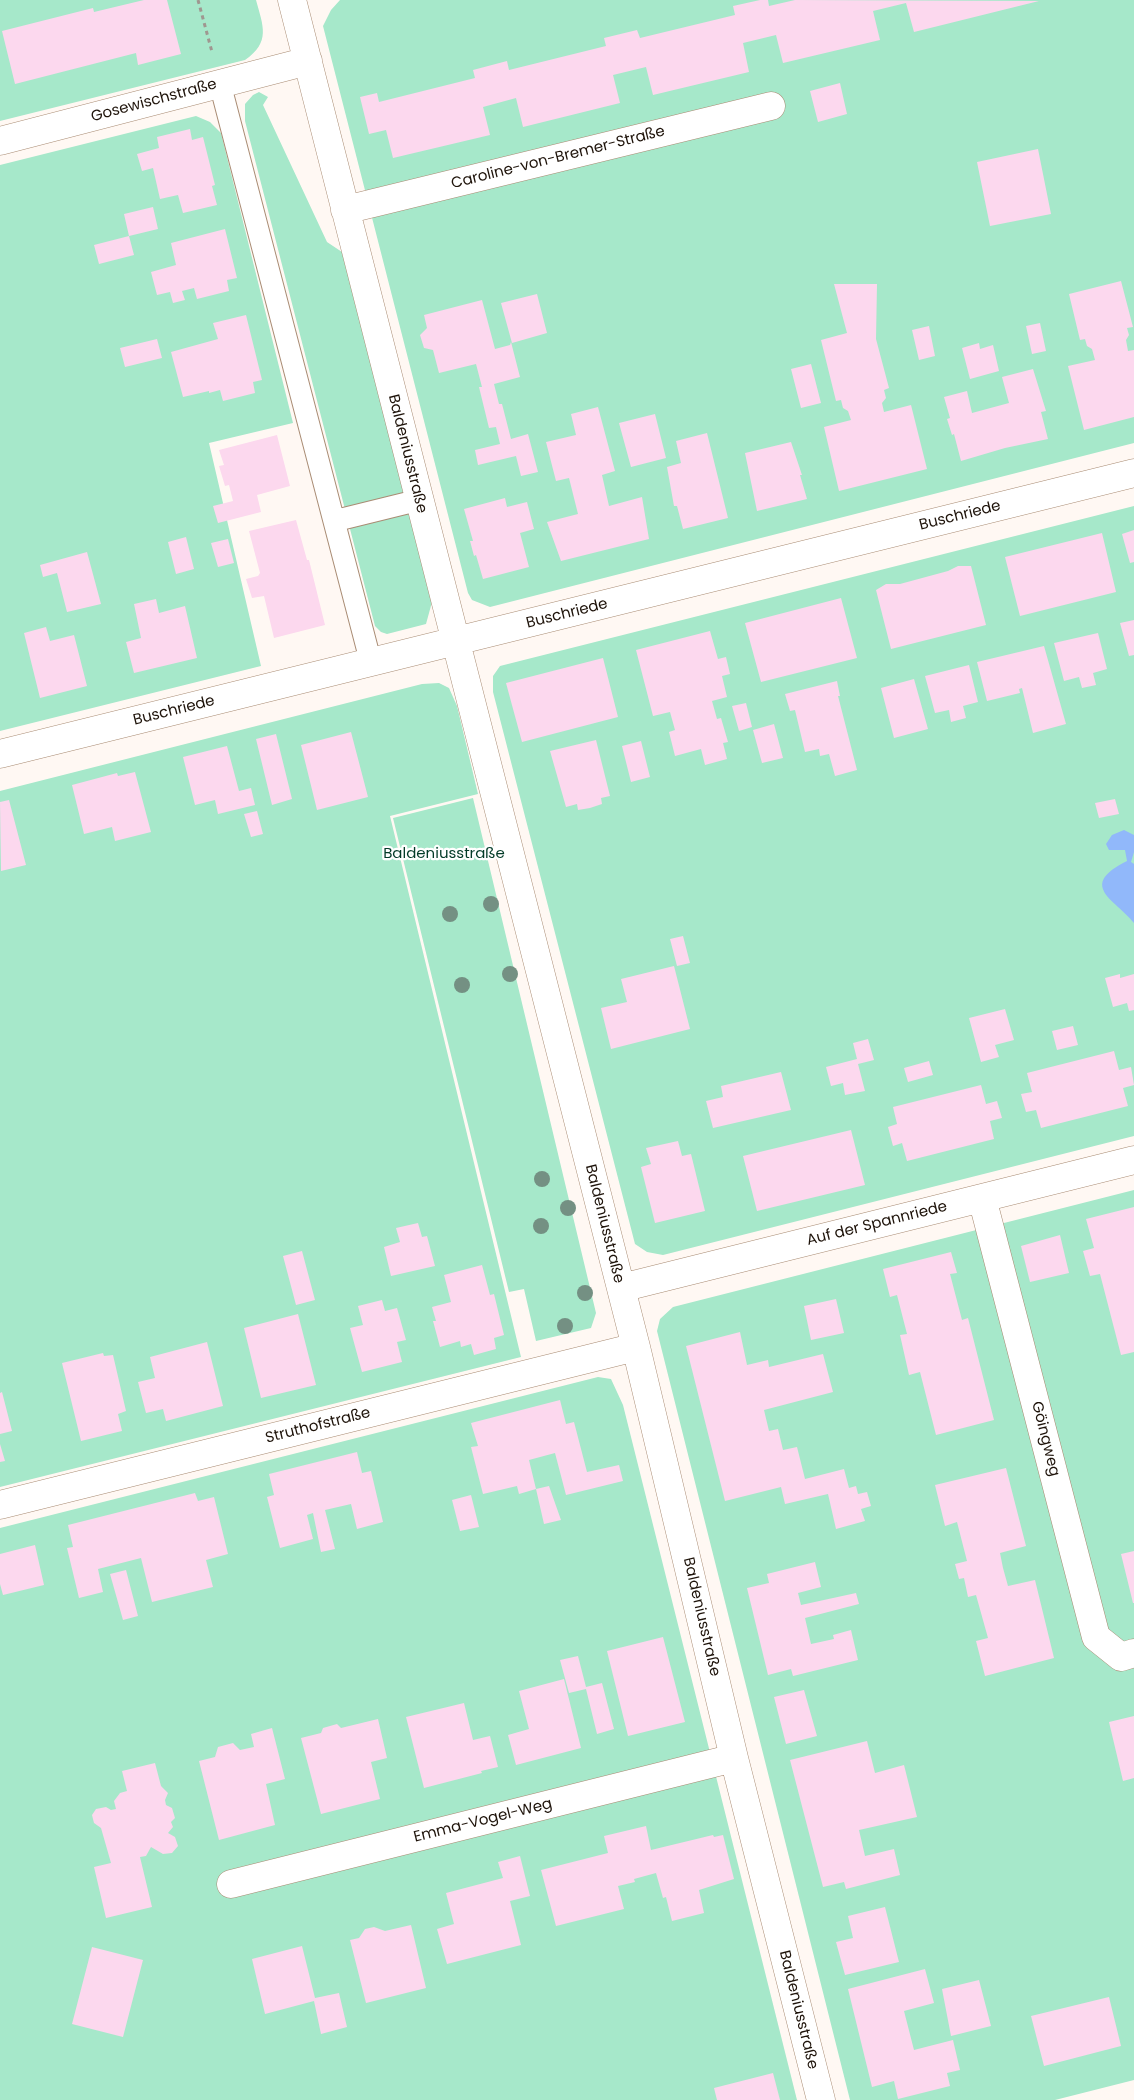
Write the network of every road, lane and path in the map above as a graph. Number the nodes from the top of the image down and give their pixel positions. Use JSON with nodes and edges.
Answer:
{"nodes":[{"id":1,"x":198,"y":0,"type":"edge"},
{"id":2,"x":292,"y":0,"type":"edge"},
{"id":3,"x":308,"y":61,"type":"junction"},
{"id":4,"x":220,"y":84,"type":"junction"},
{"id":5,"x":771,"y":106,"type":"dead end"},
{"id":6,"x":0,"y":141,"type":"edge"},
{"id":7,"x":346,"y":210,"type":"junction"},
{"id":8,"x":1134,"y":473,"type":"edge"},
{"id":9,"x":419,"y":500,"type":"junction"},
{"id":10,"x":334,"y":521,"type":"junction"},
{"id":11,"x":456,"y":642,"type":"junction"},
{"id":12,"x":371,"y":663,"type":"junction"},
{"id":13,"x":0,"y":754,"type":"edge"},
{"id":14,"x":1134,"y":1160,"type":"edge"},
{"id":15,"x":982,"y":1198,"type":"junction"},
{"id":16,"x":620,"y":1288,"type":"junction"},
{"id":17,"x":636,"y":1347,"type":"junction"},
{"id":18,"x":0,"y":1505,"type":"edge"},
{"id":19,"x":1134,"y":1653,"type":"edge"},
{"id":20,"x":734,"y":1758,"type":"junction"},
{"id":21,"x":232,"y":1884,"type":"dead end"},
{"id":22,"x":821,"y":2100,"type":"edge"}],
"edges":[{"from":1,"to":4,"type":"path"},
{"from":2,"to":3,"type":"street","name":"Baldeniusstraße"},
{"from":3,"to":4,"type":"street","name":"Gosewischstraße"},
{"from":3,"to":7,"type":"street","name":"Baldeniusstraße"},
{"from":4,"to":6,"type":"street","name":"Gosewischstraße"},
{"from":4,"to":10,"type":"lane"},
{"from":5,"to":7,"type":"street","name":"Caroline-von-Bremer-Straße"},
{"from":7,"to":9,"type":"street","name":"Baldeniusstraße"},
{"from":8,"to":11,"type":"street","name":"Buschriede"},
{"from":9,"to":10,"type":"lane"},
{"from":9,"to":11,"type":"street","name":"Baldeniusstraße"},
{"from":10,"to":12,"type":"lane"},
{"from":11,"to":12,"type":"street","name":"Buschriede"},
{"from":11,"to":16,"type":"street","name":"Baldeniusstraße"},
{"from":12,"to":13,"type":"street","name":"Buschriede"},
{"from":14,"to":15,"type":"street","name":"Auf der Spannriede"},
{"from":15,"to":16,"type":"street","name":"Auf der Spannriede"},
{"from":15,"to":19,"type":"street","name":"Göingweg"},
{"from":16,"to":17,"type":"street","name":"Baldeniusstraße"},
{"from":17,"to":18,"type":"street","name":"Struthofstraße"},
{"from":17,"to":20,"type":"street","name":"Baldeniusstraße"},
{"from":20,"to":21,"type":"street","name":"Emma-Vogel-Weg"},
{"from":20,"to":22,"type":"street","name":"Baldeniusstraße"}]}
